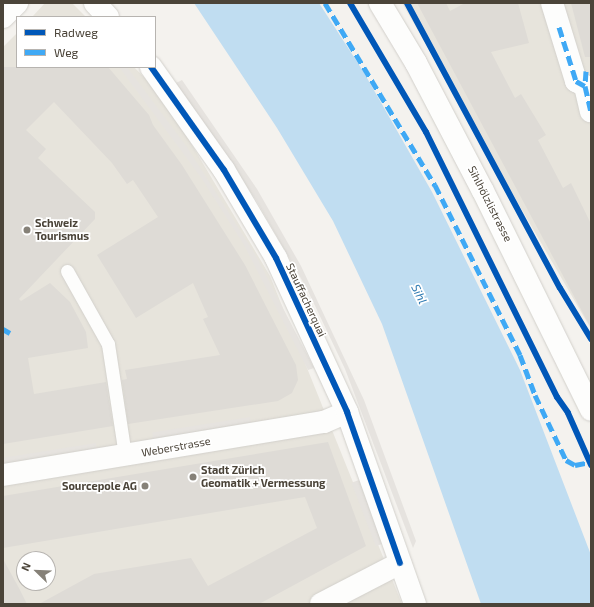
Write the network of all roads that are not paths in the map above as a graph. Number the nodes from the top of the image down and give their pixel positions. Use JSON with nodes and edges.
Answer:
{"nodes":[{"id":1,"x":17,"y":3,"type":"edge"},
{"id":2,"x":95,"y":3,"type":"edge"},
{"id":3,"x":380,"y":3,"type":"edge"},
{"id":4,"x":552,"y":3,"type":"edge"},
{"id":5,"x":107,"y":16,"type":"edge"},
{"id":6,"x":3,"y":17,"type":"edge"},
{"id":7,"x":152,"y":68,"type":"edge"},
{"id":8,"x":588,"y":85,"type":"edge"},
{"id":9,"x":591,"y":111,"type":"edge"},
{"id":10,"x":67,"y":271,"type":"dead end"},
{"id":11,"x":591,"y":410,"type":"edge"},
{"id":12,"x":347,"y":412,"type":"junction"},
{"id":13,"x":125,"y":455,"type":"junction"},
{"id":14,"x":3,"y":475,"type":"edge"},
{"id":15,"x":400,"y":563,"type":"junction"},
{"id":16,"x":321,"y":604,"type":"edge"},
{"id":17,"x":415,"y":604,"type":"edge"}],
"edges":[{"from":1,"to":6,"type":"street"},
{"from":2,"to":5,"type":"street"},
{"from":3,"to":11,"type":"street","name":"Sihlhölzlistrasse"},
{"from":4,"to":8,"type":"street"},
{"from":7,"to":12,"type":"street","name":"Stauffacherquai"},
{"from":8,"to":9,"type":"street"},
{"from":10,"to":13,"type":"lane"},
{"from":12,"to":13,"type":"street","name":"Weberstrasse"},
{"from":12,"to":15,"type":"street","name":"Stauffacherquai"},
{"from":13,"to":14,"type":"street","name":"Weberstrasse"},
{"from":15,"to":16,"type":"street"},
{"from":15,"to":17,"type":"street","name":"Stauffacherquai"}]}
